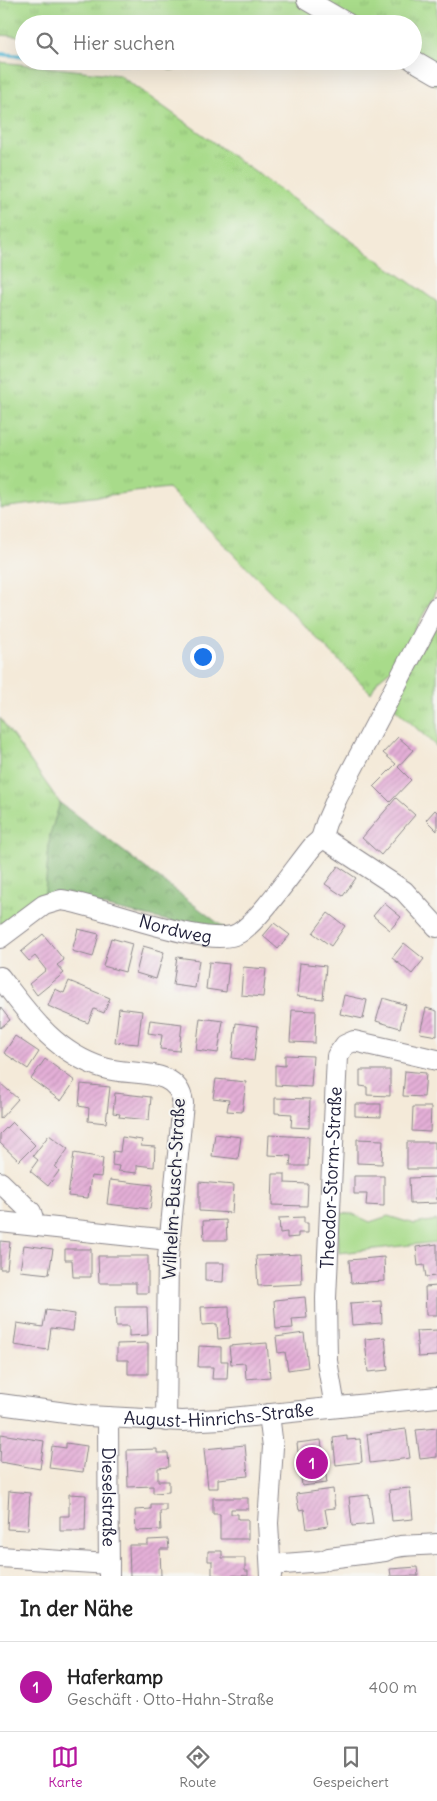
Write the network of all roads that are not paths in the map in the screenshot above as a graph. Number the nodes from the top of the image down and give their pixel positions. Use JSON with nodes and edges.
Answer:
{"nodes":[{"id":1,"x":306,"y":0,"type":"edge"},
{"id":2,"x":332,"y":15,"type":"edge"},
{"id":3,"x":422,"y":65,"type":"edge"},
{"id":4,"x":437,"y":74,"type":"edge"},
{"id":5,"x":437,"y":607,"type":"edge"},
{"id":6,"x":321,"y":839,"type":"junction"},
{"id":7,"x":437,"y":927,"type":"edge"},
{"id":8,"x":0,"y":938,"type":"edge"},
{"id":9,"x":0,"y":977,"type":"edge"},
{"id":10,"x":437,"y":1060,"type":"edge"},
{"id":11,"x":0,"y":1182,"type":"edge"},
{"id":12,"x":0,"y":1222,"type":"edge"},
{"id":13,"x":35,"y":1225,"type":"junction"},
{"id":14,"x":169,"y":1240,"type":"junction"},
{"id":15,"x":437,"y":1397,"type":"edge"},
{"id":16,"x":0,"y":1404,"type":"edge"},
{"id":17,"x":335,"y":1407,"type":"junction"},
{"id":18,"x":269,"y":1414,"type":"junction"},
{"id":19,"x":108,"y":1417,"type":"junction"},
{"id":20,"x":166,"y":1420,"type":"junction"},
{"id":21,"x":437,"y":1544,"type":"edge"},
{"id":22,"x":0,"y":1557,"type":"edge"},
{"id":23,"x":109,"y":1570,"type":"edge"},
{"id":24,"x":271,"y":1571,"type":"edge"}],
"edges":[{"from":1,"to":2,"type":"street"},
{"from":3,"to":4,"type":"street"},
{"from":5,"to":6,"type":"street","name":"Nordweg"},
{"from":6,"to":7,"type":"street"},
{"from":6,"to":8,"type":"street","name":"Nordweg"},
{"from":9,"to":14,"type":"street","name":"Wilhelm-Busch-Straße"},
{"from":10,"to":17,"type":"street","name":"Theodor-Storm-Straße"},
{"from":11,"to":13,"type":"street"},
{"from":12,"to":13,"type":"street"},
{"from":13,"to":14,"type":"street"},
{"from":14,"to":20,"type":"street","name":"Wilhelm-Busch-Straße"},
{"from":15,"to":17,"type":"street","name":"August-Hinrichs-Straße"},
{"from":16,"to":19,"type":"street","name":"August-Hinrichs-Straße"},
{"from":17,"to":18,"type":"street","name":"August-Hinrichs-Straße"},
{"from":18,"to":20,"type":"street","name":"August-Hinrichs-Straße"},
{"from":18,"to":24,"type":"street"},
{"from":19,"to":20,"type":"street","name":"August-Hinrichs-Straße"},
{"from":19,"to":23,"type":"street","name":"Dieselstraße"},
{"from":21,"to":24,"type":"street"},
{"from":22,"to":23,"type":"street"}]}
